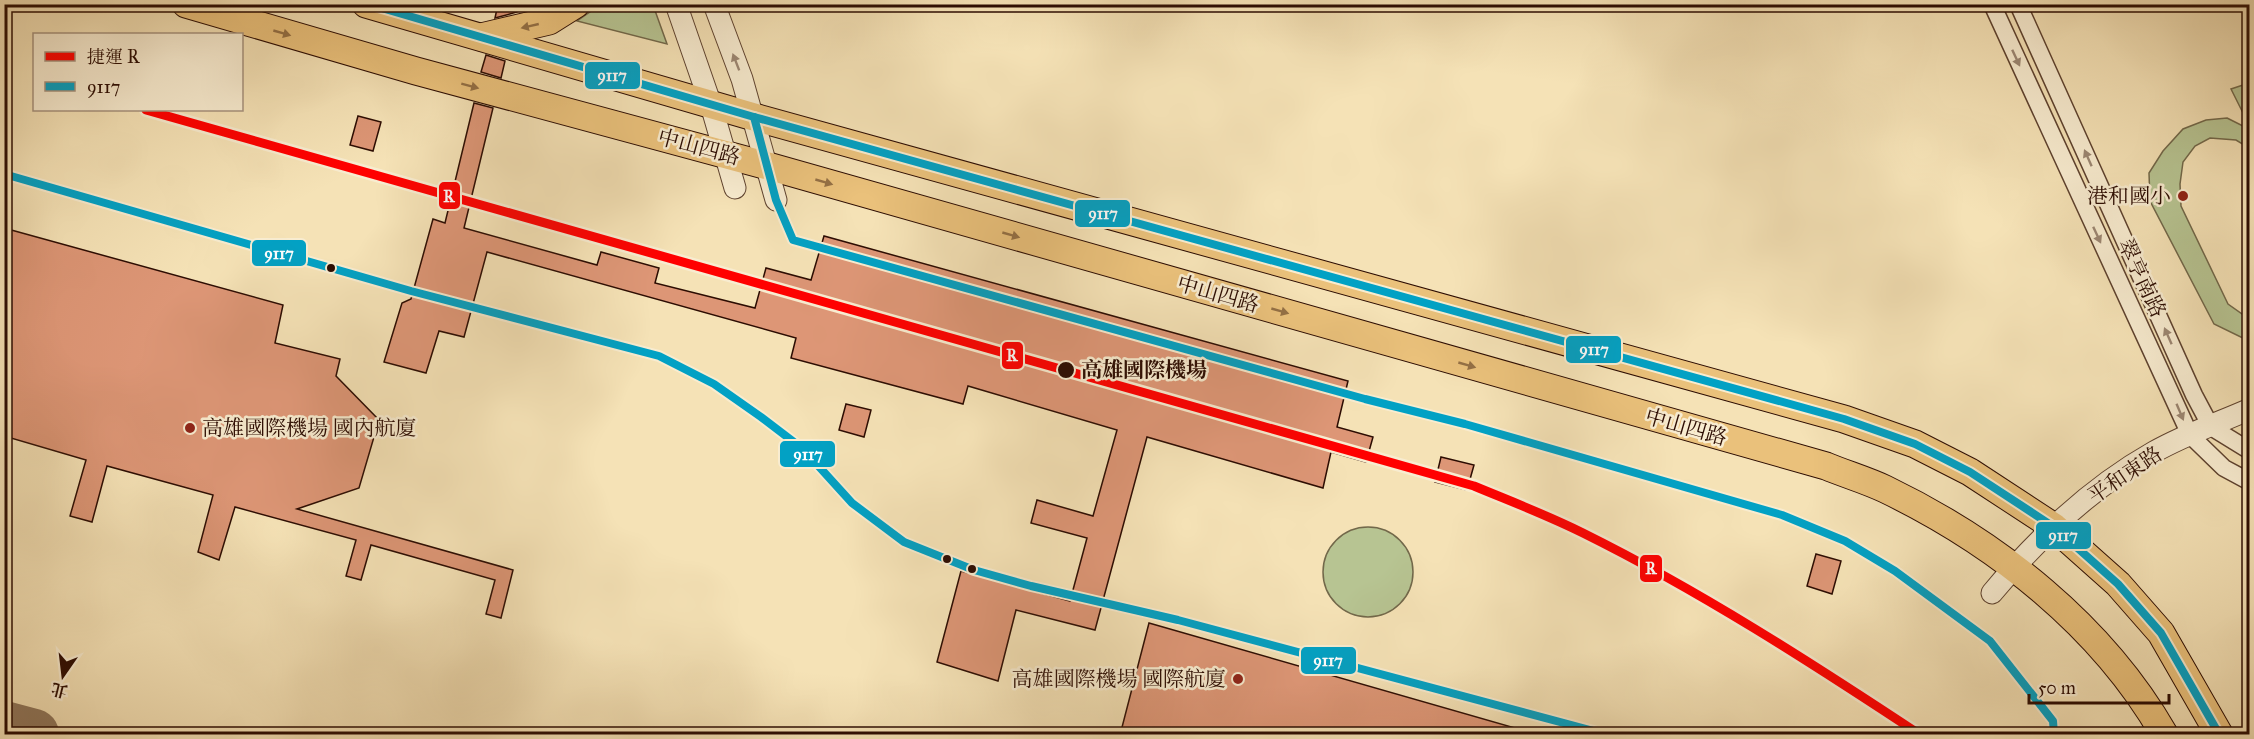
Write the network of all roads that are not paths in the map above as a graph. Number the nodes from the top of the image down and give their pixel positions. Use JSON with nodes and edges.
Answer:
{"nodes":[{"id":1,"x":186,"y":4,"type":"edge"},
{"id":2,"x":366,"y":4,"type":"edge"},
{"id":3,"x":576,"y":4,"type":"edge"},
{"id":4,"x":676,"y":4,"type":"edge"},
{"id":5,"x":714,"y":4,"type":"edge"},
{"id":6,"x":1992,"y":4,"type":"edge"},
{"id":7,"x":2018,"y":4,"type":"edge"},
{"id":8,"x":480,"y":37,"type":"junction"},
{"id":9,"x":711,"y":105,"type":"junction"},
{"id":10,"x":754,"y":117,"type":"junction"},
{"id":11,"x":726,"y":154,"type":"junction"},
{"id":12,"x":768,"y":166,"type":"junction"},
{"id":13,"x":735,"y":188,"type":"dead end"},
{"id":14,"x":776,"y":200,"type":"dead end"},
{"id":15,"x":2250,"y":409,"type":"edge"},
{"id":16,"x":2211,"y":427,"type":"junction"},
{"id":17,"x":2190,"y":435,"type":"junction"},
{"id":18,"x":2250,"y":451,"type":"edge"},
{"id":19,"x":2250,"y":482,"type":"edge"},
{"id":20,"x":2054,"y":527,"type":"junction"},
{"id":21,"x":2014,"y":566,"type":"junction"},
{"id":22,"x":1992,"y":593,"type":"dead end"},
{"id":23,"x":2164,"y":735,"type":"edge"},
{"id":24,"x":2219,"y":735,"type":"edge"}],
"edges":[{"from":1,"to":11,"type":"main road","name":"中山四路","one_way":true},
{"from":2,"to":8,"type":"main road","name":"中山四路"},
{"from":3,"to":8,"type":"main road","one_way":true},
{"from":4,"to":9,"type":"street"},
{"from":10,"to":5,"type":"street","one_way":true},
{"from":6,"to":17,"type":"street","name":"翠亨南路","one_way":true},
{"from":16,"to":7,"type":"street","name":"翠亨南路","one_way":true},
{"from":8,"to":9,"type":"main road","name":"中山四路"},
{"from":9,"to":10,"type":"main road","name":"中山四路"},
{"from":9,"to":11,"type":"street"},
{"from":10,"to":12,"type":"street"},
{"from":10,"to":20,"type":"main road","name":"中山四路"},
{"from":11,"to":12,"type":"main road","name":"中山四路"},
{"from":11,"to":13,"type":"street"},
{"from":12,"to":14,"type":"street"},
{"from":12,"to":21,"type":"main road","name":"中山四路","one_way":true},
{"from":15,"to":16,"type":"street","name":"平和東路"},
{"from":16,"to":17,"type":"street","name":"平和東路"},
{"from":16,"to":18,"type":"street"},
{"from":17,"to":19,"type":"street","name":"翠亨南路"},
{"from":17,"to":20,"type":"street","name":"平和東路"},
{"from":20,"to":21,"type":"street","name":"平和東路"},
{"from":20,"to":24,"type":"main road","name":"中山四路"},
{"from":21,"to":22,"type":"street","name":"平和東路"},
{"from":21,"to":23,"type":"main road","name":"中山四路"}]}
